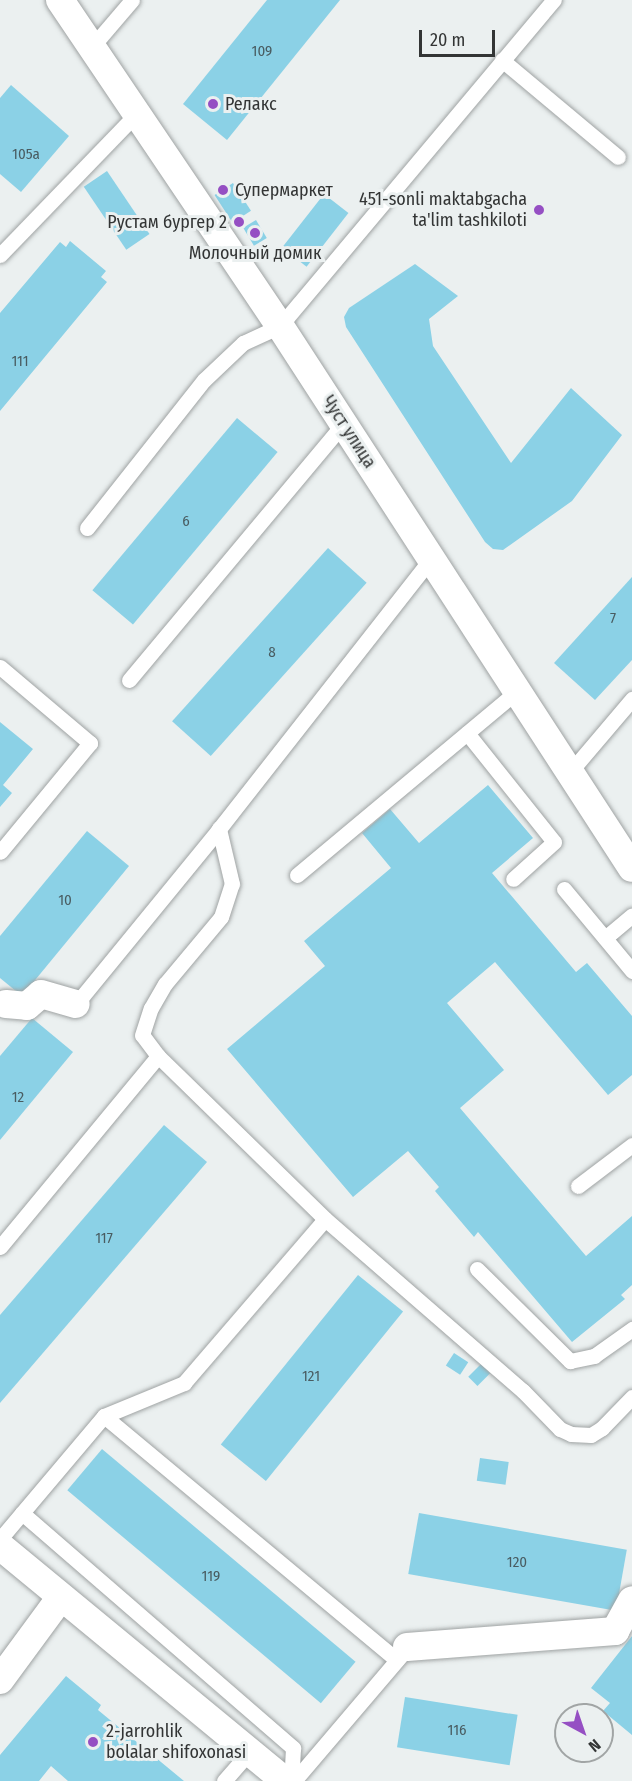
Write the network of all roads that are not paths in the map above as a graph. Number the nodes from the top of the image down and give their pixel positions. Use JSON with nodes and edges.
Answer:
{"nodes":[{"id":1,"x":60,"y":0,"type":"edge"},
{"id":2,"x":132,"y":0,"type":"edge"},
{"id":3,"x":550,"y":1,"type":"edge"},
{"id":4,"x":91,"y":48,"type":"junction"},
{"id":5,"x":502,"y":60,"type":"junction"},
{"id":6,"x":136,"y":114,"type":"junction"},
{"id":7,"x":618,"y":157,"type":"dead end"},
{"id":8,"x":0,"y":255,"type":"edge"},
{"id":9,"x":280,"y":326,"type":"junction"},
{"id":10,"x":343,"y":424,"type":"junction"},
{"id":11,"x":87,"y":528,"type":"dead end"},
{"id":12,"x":431,"y":559,"type":"junction"},
{"id":13,"x":0,"y":668,"type":"edge"},
{"id":14,"x":129,"y":680,"type":"dead end"},
{"id":15,"x":517,"y":691,"type":"junction"},
{"id":16,"x":632,"y":699,"type":"edge"},
{"id":17,"x":467,"y":733,"type":"junction"},
{"id":18,"x":570,"y":772,"type":"junction"},
{"id":19,"x":219,"y":829,"type":"junction"},
{"id":20,"x":0,"y":852,"type":"edge"},
{"id":21,"x":632,"y":868,"type":"edge"},
{"id":22,"x":297,"y":875,"type":"dead end"},
{"id":23,"x":513,"y":879,"type":"dead end"},
{"id":24,"x":564,"y":889,"type":"dead end"},
{"id":25,"x":632,"y":915,"type":"edge"},
{"id":26,"x":605,"y":938,"type":"junction"},
{"id":27,"x":632,"y":971,"type":"edge"},
{"id":28,"x":76,"y":1004,"type":"joint"},
{"id":29,"x":3,"y":1008,"type":"edge"},
{"id":30,"x":158,"y":1056,"type":"junction"},
{"id":31,"x":632,"y":1144,"type":"edge"},
{"id":32,"x":578,"y":1186,"type":"dead end"},
{"id":33,"x":325,"y":1219,"type":"junction"},
{"id":34,"x":0,"y":1247,"type":"edge"},
{"id":35,"x":477,"y":1269,"type":"dead end"},
{"id":36,"x":632,"y":1329,"type":"edge"},
{"id":37,"x":632,"y":1397,"type":"edge"},
{"id":38,"x":104,"y":1416,"type":"junction"},
{"id":39,"x":22,"y":1514,"type":"junction"},
{"id":40,"x":0,"y":1539,"type":"edge"},
{"id":41,"x":0,"y":1546,"type":"edge"},
{"id":42,"x":61,"y":1597,"type":"junction"},
{"id":43,"x":632,"y":1600,"type":"edge"},
{"id":44,"x":402,"y":1653,"type":"junction"},
{"id":45,"x":0,"y":1680,"type":"edge"},
{"id":46,"x":249,"y":1752,"type":"junction"},
{"id":47,"x":224,"y":1781,"type":"edge"},
{"id":48,"x":285,"y":1781,"type":"edge"},
{"id":49,"x":292,"y":1781,"type":"edge"}],
"edges":[{"from":1,"to":4,"type":"street","name":"Чуст улица"},
{"from":2,"to":4,"type":"lane"},
{"from":3,"to":5,"type":"lane"},
{"from":4,"to":6,"type":"street","name":"Чуст улица"},
{"from":5,"to":7,"type":"lane"},
{"from":5,"to":9,"type":"lane"},
{"from":6,"to":8,"type":"lane"},
{"from":6,"to":9,"type":"street","name":"Чуст улица"},
{"from":9,"to":10,"type":"street","name":"Чуст улица"},
{"from":9,"to":11,"type":"lane"},
{"from":10,"to":12,"type":"street","name":"Чуст улица"},
{"from":10,"to":14,"type":"lane"},
{"from":12,"to":15,"type":"street","name":"Чуст улица"},
{"from":12,"to":19,"type":"lane"},
{"from":13,"to":20,"type":"lane"},
{"from":15,"to":17,"type":"lane"},
{"from":15,"to":18,"type":"street","name":"Чуст улица"},
{"from":16,"to":18,"type":"lane"},
{"from":17,"to":22,"type":"lane"},
{"from":17,"to":23,"type":"lane"},
{"from":18,"to":21,"type":"street","name":"Чуст улица"},
{"from":19,"to":28,"type":"lane"},
{"from":19,"to":30,"type":"lane"},
{"from":24,"to":26,"type":"lane"},
{"from":25,"to":26,"type":"lane"},
{"from":26,"to":27,"type":"lane"},
{"from":28,"to":29,"type":"street"},
{"from":30,"to":33,"type":"lane"},
{"from":30,"to":34,"type":"lane"},
{"from":31,"to":32,"type":"lane"},
{"from":33,"to":37,"type":"lane"},
{"from":33,"to":38,"type":"lane"},
{"from":35,"to":36,"type":"lane"},
{"from":38,"to":39,"type":"lane"},
{"from":38,"to":44,"type":"lane"},
{"from":39,"to":40,"type":"lane"},
{"from":39,"to":49,"type":"lane"},
{"from":41,"to":42,"type":"street"},
{"from":42,"to":45,"type":"street"},
{"from":42,"to":46,"type":"street"},
{"from":43,"to":44,"type":"street"},
{"from":44,"to":49,"type":"lane"},
{"from":46,"to":47,"type":"lane"},
{"from":46,"to":48,"type":"street"}]}
